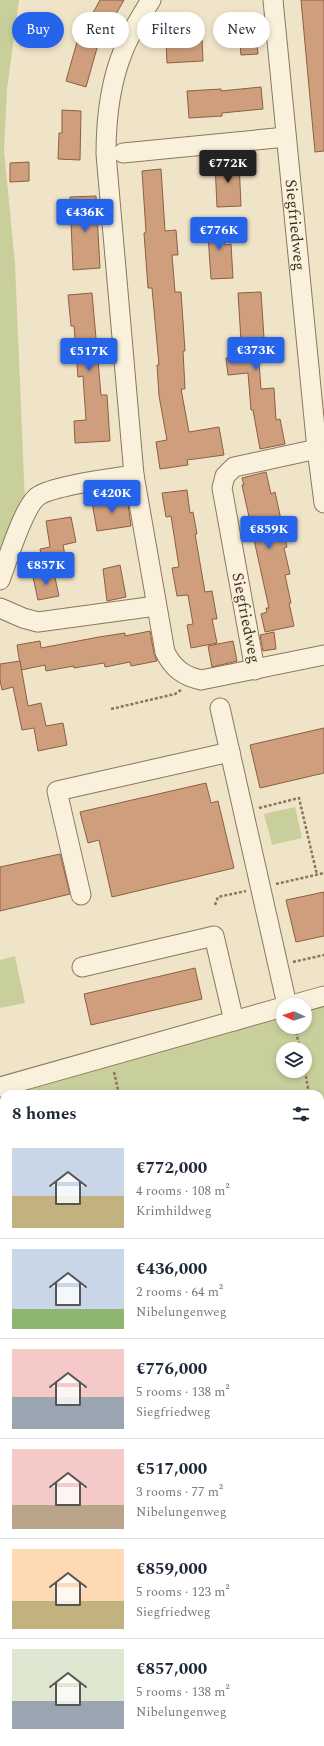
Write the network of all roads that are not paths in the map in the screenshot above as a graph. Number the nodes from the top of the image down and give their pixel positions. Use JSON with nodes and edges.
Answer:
{"nodes":[{"id":1,"x":150,"y":0,"type":"edge"},
{"id":2,"x":273,"y":0,"type":"edge"},
{"id":3,"x":286,"y":137,"type":"junction"},
{"id":4,"x":123,"y":153,"type":"dead end"},
{"id":5,"x":317,"y":449,"type":"junction"},
{"id":6,"x":134,"y":475,"type":"junction"},
{"id":7,"x":324,"y":503,"type":"edge"},
{"id":8,"x":0,"y":580,"type":"edge"},
{"id":9,"x":156,"y":606,"type":"junction"},
{"id":10,"x":0,"y":608,"type":"edge"},
{"id":11,"x":324,"y":656,"type":"edge"},
{"id":12,"x":255,"y":670,"type":"junction"},
{"id":13,"x":220,"y":708,"type":"dead end"},
{"id":14,"x":230,"y":752,"type":"junction"},
{"id":15,"x":81,"y":895,"type":"dead end"},
{"id":16,"x":82,"y":967,"type":"dead end"},
{"id":17,"x":324,"y":996,"type":"edge"},
{"id":18,"x":285,"y":998,"type":"edge"},
{"id":19,"x":312,"y":999,"type":"edge"},
{"id":20,"x":276,"y":1010,"type":"edge"},
{"id":21,"x":234,"y":1021,"type":"junction"},
{"id":22,"x":0,"y":1087,"type":"edge"}],
"edges":[{"from":1,"to":6,"type":"street"},
{"from":2,"to":3,"type":"street","name":"Siegfriedweg"},
{"from":3,"to":4,"type":"street"},
{"from":3,"to":5,"type":"street","name":"Siegfriedweg"},
{"from":5,"to":7,"type":"street","name":"Siegfriedweg"},
{"from":5,"to":12,"type":"street","name":"Siegfriedweg"},
{"from":6,"to":8,"type":"street"},
{"from":6,"to":9,"type":"street"},
{"from":9,"to":10,"type":"street"},
{"from":9,"to":12,"type":"street"},
{"from":11,"to":12,"type":"street","name":"Siegfriedweg"},
{"from":13,"to":14,"type":"street"},
{"from":14,"to":15,"type":"street"},
{"from":14,"to":18,"type":"street"},
{"from":16,"to":21,"type":"street"},
{"from":17,"to":19,"type":"street"},
{"from":20,"to":21,"type":"street"},
{"from":21,"to":22,"type":"street"}]}
